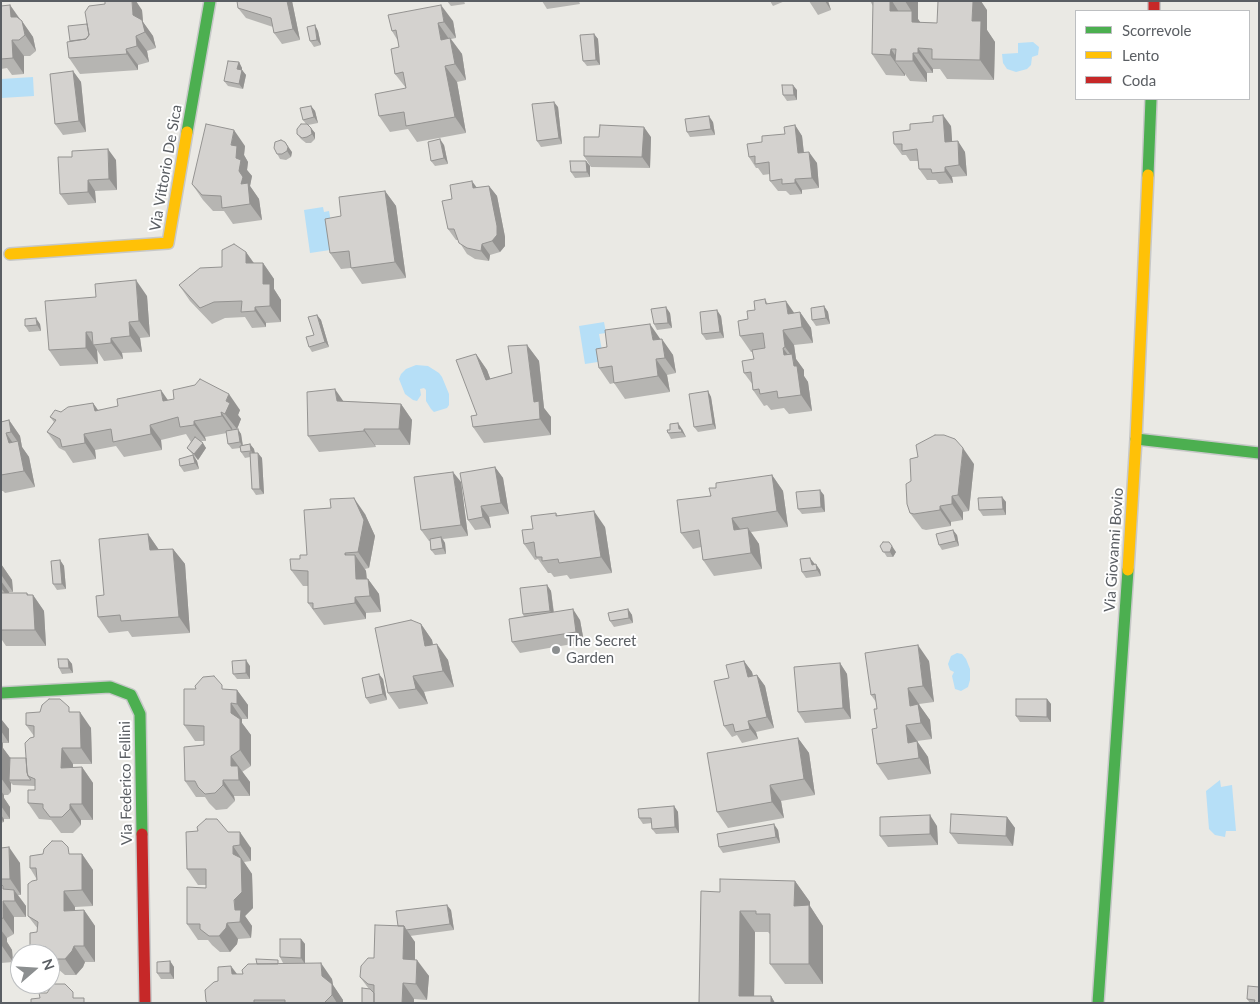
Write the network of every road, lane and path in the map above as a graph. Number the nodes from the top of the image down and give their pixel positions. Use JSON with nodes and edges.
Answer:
{"nodes":[{"id":1,"x":210,"y":1,"type":"edge"},
{"id":2,"x":1151,"y":100,"type":"edge"},
{"id":3,"x":10,"y":254,"type":"dead end"},
{"id":4,"x":1136,"y":439,"type":"junction"},
{"id":5,"x":1259,"y":453,"type":"edge"},
{"id":6,"x":1,"y":693,"type":"edge"},
{"id":7,"x":145,"y":1003,"type":"edge"},
{"id":8,"x":1098,"y":1003,"type":"edge"}],
"edges":[{"from":1,"to":3,"type":"street","name":"Via Vittorio De Sica"},
{"from":2,"to":4,"type":"street","name":"Via Giovanni Bovio"},
{"from":4,"to":5,"type":"street"},
{"from":4,"to":8,"type":"street","name":"Via Giovanni Bovio"},
{"from":6,"to":7,"type":"street","name":"Via Federico Fellini"}]}
